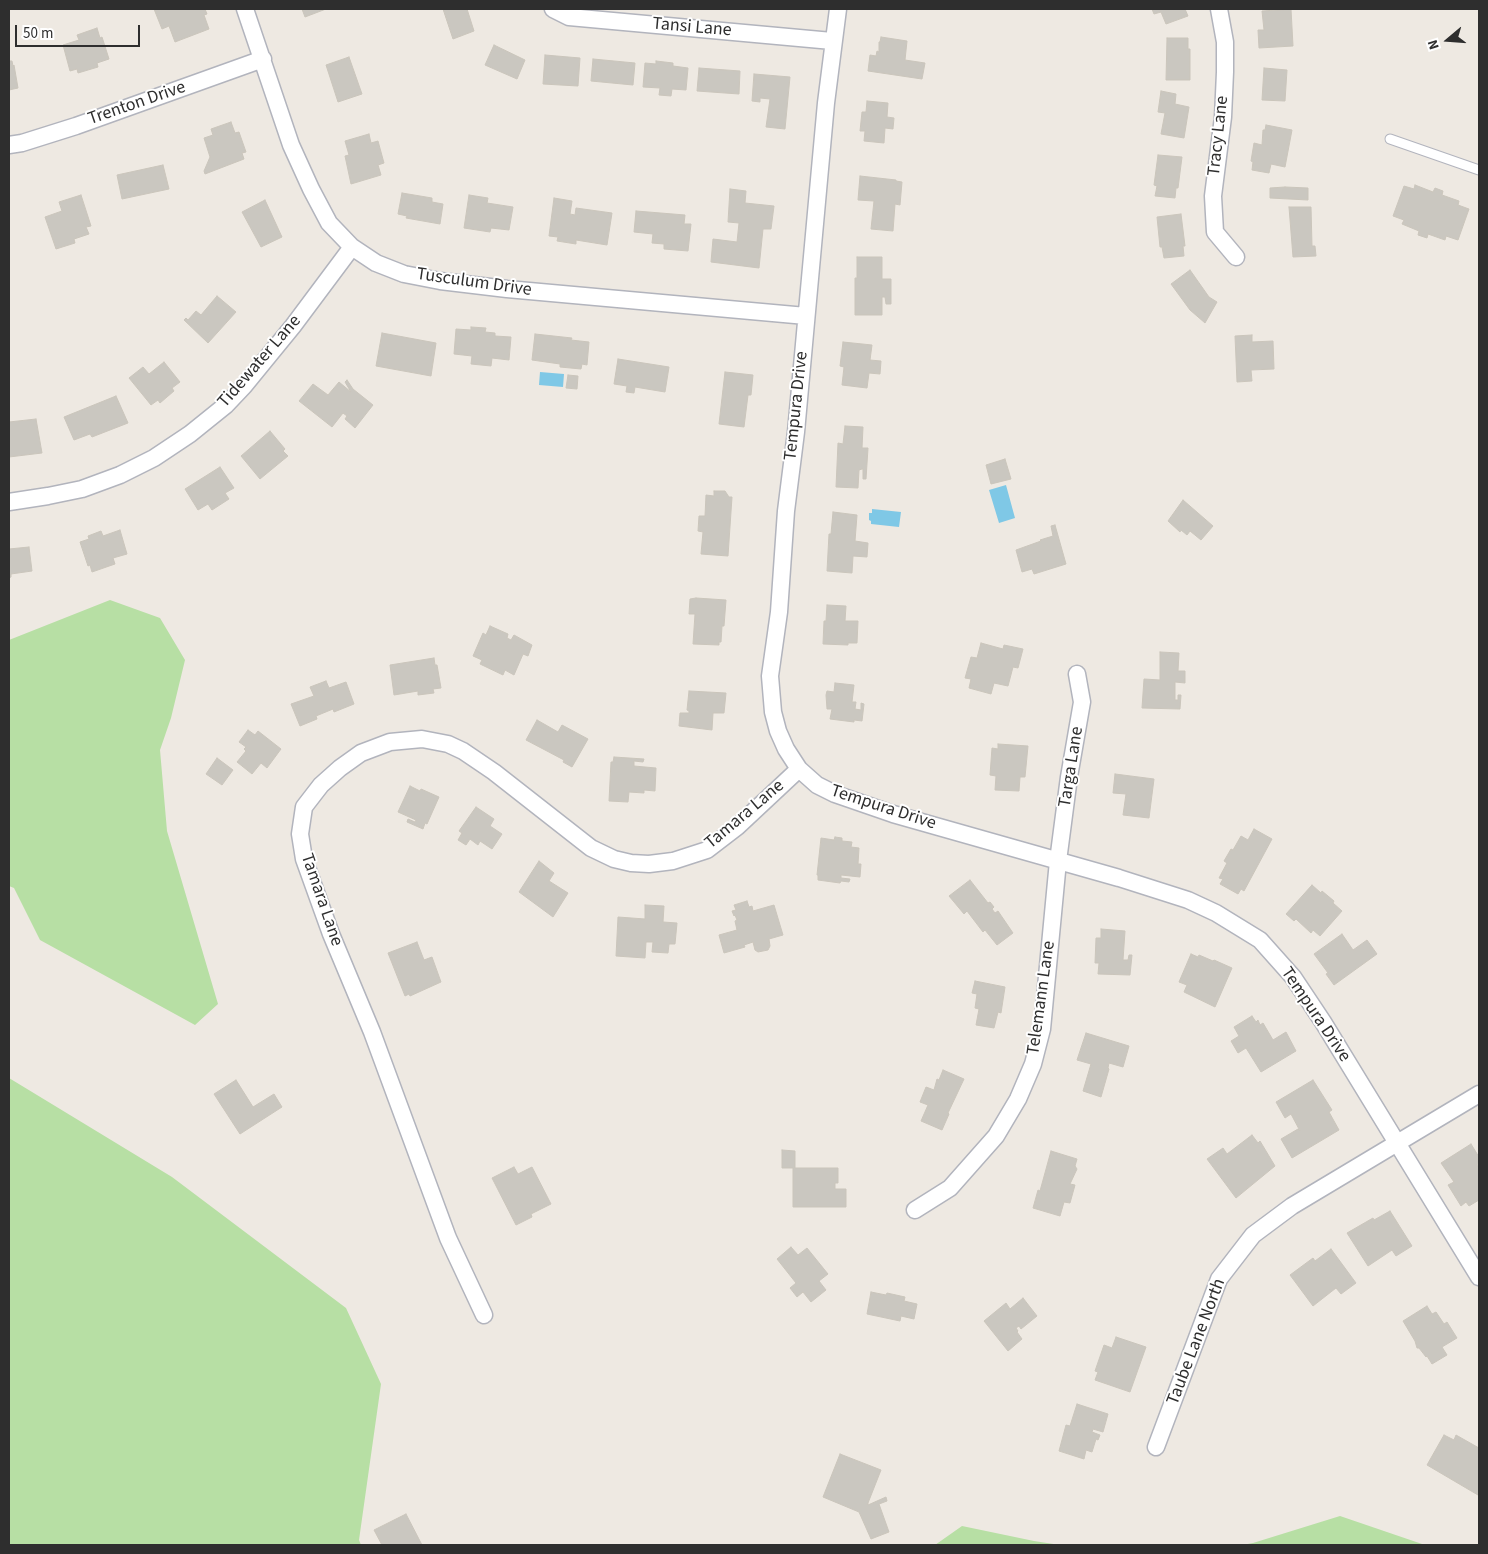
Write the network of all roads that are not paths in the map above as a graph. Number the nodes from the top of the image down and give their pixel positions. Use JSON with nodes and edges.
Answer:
{"nodes":[{"id":1,"x":245,"y":9,"type":"edge"},
{"id":2,"x":553,"y":9,"type":"edge"},
{"id":3,"x":838,"y":9,"type":"edge"},
{"id":4,"x":1219,"y":9,"type":"edge"},
{"id":5,"x":832,"y":41,"type":"junction"},
{"id":6,"x":263,"y":59,"type":"junction"},
{"id":7,"x":1390,"y":139,"type":"dead end"},
{"id":8,"x":9,"y":145,"type":"edge"},
{"id":9,"x":1479,"y":170,"type":"edge"},
{"id":10,"x":352,"y":247,"type":"junction"},
{"id":11,"x":1236,"y":257,"type":"dead end"},
{"id":12,"x":806,"y":316,"type":"junction"},
{"id":13,"x":9,"y":502,"type":"edge"},
{"id":14,"x":1077,"y":674,"type":"dead end"},
{"id":15,"x":799,"y":769,"type":"junction"},
{"id":16,"x":1058,"y":860,"type":"junction"},
{"id":17,"x":1479,"y":1094,"type":"edge"},
{"id":18,"x":1397,"y":1142,"type":"junction"},
{"id":19,"x":915,"y":1210,"type":"dead end"},
{"id":20,"x":1479,"y":1277,"type":"edge"},
{"id":21,"x":484,"y":1315,"type":"dead end"},
{"id":22,"x":1156,"y":1447,"type":"dead end"}],
"edges":[{"from":1,"to":6,"type":"street","name":"Tusculum Drive"},
{"from":2,"to":5,"type":"street","name":"Tansi Lane"},
{"from":3,"to":5,"type":"street","name":"Tempura Drive"},
{"from":4,"to":11,"type":"street","name":"Tracy Lane"},
{"from":5,"to":12,"type":"street","name":"Tempura Drive"},
{"from":6,"to":8,"type":"street","name":"Trenton Drive"},
{"from":6,"to":10,"type":"street","name":"Tusculum Drive"},
{"from":7,"to":9,"type":"lane"},
{"from":10,"to":12,"type":"street","name":"Tusculum Drive"},
{"from":10,"to":13,"type":"street","name":"Tidewater Lane"},
{"from":12,"to":15,"type":"street","name":"Tempura Drive"},
{"from":14,"to":16,"type":"street","name":"Targa Lane"},
{"from":15,"to":16,"type":"street","name":"Tempura Drive"},
{"from":15,"to":21,"type":"street","name":"Tamara Lane"},
{"from":16,"to":18,"type":"street","name":"Tempura Drive"},
{"from":16,"to":19,"type":"street","name":"Telemann Lane"},
{"from":17,"to":18,"type":"street","name":"Taube Lane North"},
{"from":18,"to":20,"type":"street","name":"Tempura Drive"},
{"from":18,"to":22,"type":"street","name":"Taube Lane North"}]}
